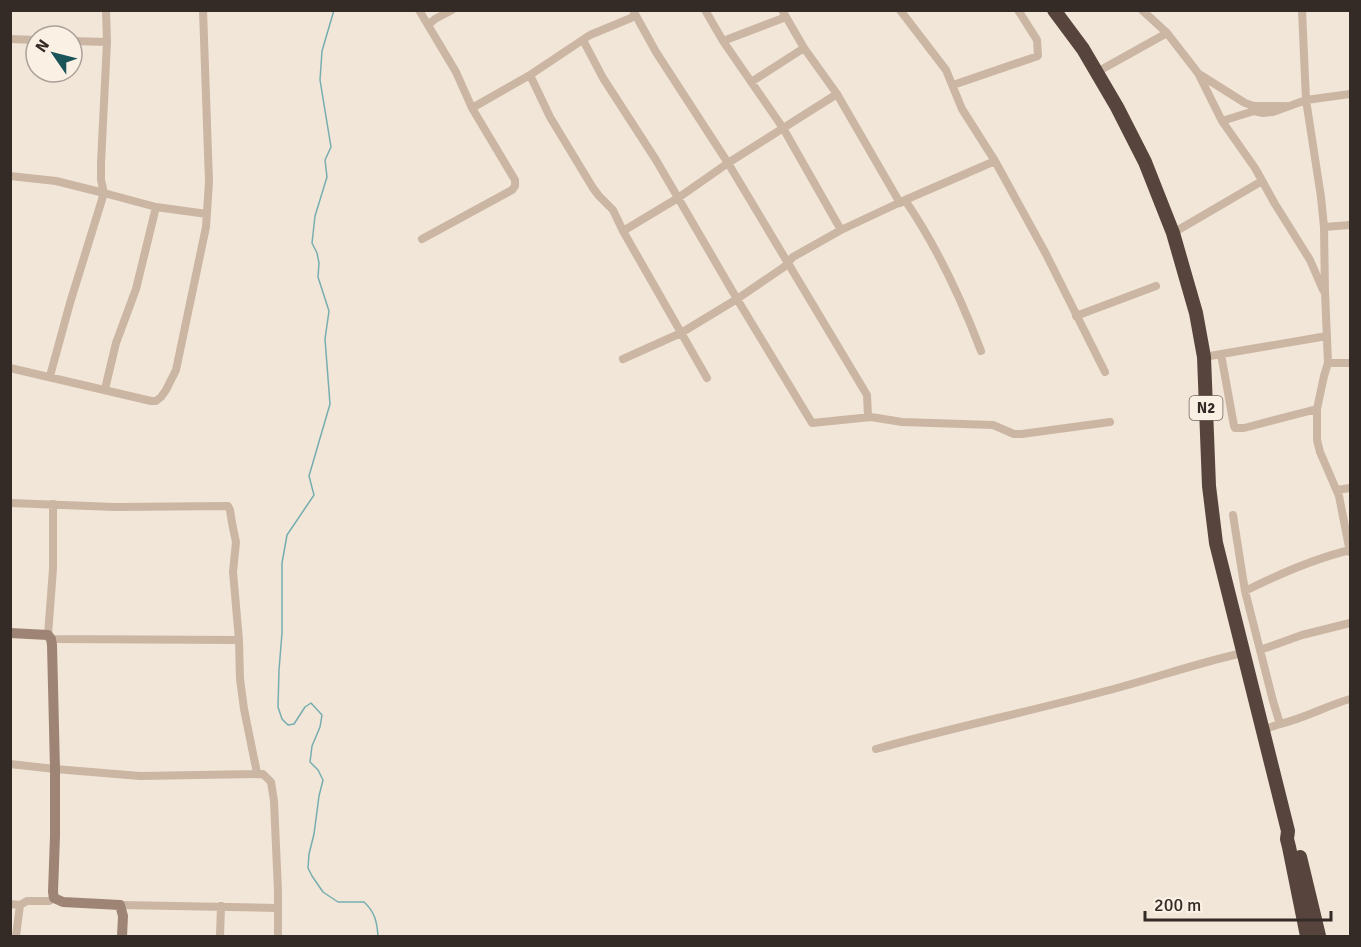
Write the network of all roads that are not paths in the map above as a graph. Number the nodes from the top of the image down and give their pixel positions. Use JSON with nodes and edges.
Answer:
{"nodes":[{"id":1,"x":106,"y":10,"type":"edge"},
{"id":2,"x":204,"y":10,"type":"edge"},
{"id":3,"x":419,"y":10,"type":"edge"},
{"id":4,"x":452,"y":10,"type":"edge"},
{"id":5,"x":705,"y":10,"type":"edge"},
{"id":6,"x":900,"y":10,"type":"edge"},
{"id":7,"x":1018,"y":10,"type":"edge"},
{"id":8,"x":1054,"y":10,"type":"edge"},
{"id":9,"x":1142,"y":10,"type":"edge"},
{"id":10,"x":1302,"y":10,"type":"edge"},
{"id":11,"x":634,"y":12,"type":"edge"},
{"id":12,"x":784,"y":14,"type":"edge"},
{"id":13,"x":428,"y":26,"type":"junction"},
{"id":14,"x":1167,"y":33,"type":"junction"},
{"id":15,"x":583,"y":40,"type":"junction"},
{"id":16,"x":84,"y":41,"type":"edge"},
{"id":17,"x":723,"y":41,"type":"junction"},
{"id":18,"x":107,"y":42,"type":"junction"},
{"id":19,"x":804,"y":48,"type":"junction"},
{"id":20,"x":1097,"y":72,"type":"junction"},
{"id":21,"x":1198,"y":73,"type":"junction"},
{"id":22,"x":530,"y":75,"type":"junction"},
{"id":23,"x":751,"y":82,"type":"junction"},
{"id":24,"x":953,"y":85,"type":"junction"},
{"id":25,"x":837,"y":94,"type":"junction"},
{"id":26,"x":1350,"y":94,"type":"edge"},
{"id":27,"x":1306,"y":100,"type":"junction"},
{"id":28,"x":472,"y":108,"type":"junction"},
{"id":29,"x":1254,"y":108,"type":"junction"},
{"id":30,"x":1222,"y":121,"type":"junction"},
{"id":31,"x":783,"y":128,"type":"junction"},
{"id":32,"x":995,"y":161,"type":"junction"},
{"id":33,"x":728,"y":163,"type":"junction"},
{"id":34,"x":10,"y":176,"type":"edge"},
{"id":35,"x":1262,"y":181,"type":"junction"},
{"id":36,"x":104,"y":193,"type":"junction"},
{"id":37,"x":678,"y":198,"type":"junction"},
{"id":38,"x":902,"y":201,"type":"junction"},
{"id":39,"x":156,"y":207,"type":"junction"},
{"id":40,"x":207,"y":214,"type":"junction"},
{"id":41,"x":1350,"y":225,"type":"edge"},
{"id":42,"x":1324,"y":227,"type":"junction"},
{"id":43,"x":841,"y":230,"type":"junction"},
{"id":44,"x":623,"y":231,"type":"junction"},
{"id":45,"x":1173,"y":233,"type":"junction"},
{"id":46,"x":422,"y":239,"type":"dead end"},
{"id":47,"x":787,"y":263,"type":"junction"},
{"id":48,"x":1156,"y":286,"type":"dead end"},
{"id":49,"x":1324,"y":292,"type":"junction"},
{"id":50,"x":737,"y":299,"type":"junction"},
{"id":51,"x":1076,"y":316,"type":"junction"},
{"id":52,"x":681,"y":333,"type":"junction"},
{"id":53,"x":1327,"y":336,"type":"junction"},
{"id":54,"x":981,"y":351,"type":"dead end"},
{"id":55,"x":1221,"y":354,"type":"junction"},
{"id":56,"x":1204,"y":357,"type":"junction"},
{"id":57,"x":624,"y":359,"type":"dead end"},
{"id":58,"x":1328,"y":363,"type":"junction"},
{"id":59,"x":1350,"y":363,"type":"edge"},
{"id":60,"x":10,"y":368,"type":"edge"},
{"id":61,"x":1105,"y":372,"type":"dead end"},
{"id":62,"x":50,"y":376,"type":"junction"},
{"id":63,"x":707,"y":378,"type":"dead end"},
{"id":64,"x":105,"y":389,"type":"junction"},
{"id":65,"x":1317,"y":409,"type":"junction"},
{"id":66,"x":868,"y":417,"type":"junction"},
{"id":67,"x":1110,"y":422,"type":"dead end"},
{"id":68,"x":1350,"y":488,"type":"edge"},
{"id":69,"x":1337,"y":490,"type":"junction"},
{"id":70,"x":10,"y":502,"type":"edge"},
{"id":71,"x":53,"y":504,"type":"junction"},
{"id":72,"x":1233,"y":515,"type":"dead end"},
{"id":73,"x":1350,"y":551,"type":"edge"},
{"id":74,"x":1245,"y":591,"type":"junction"},
{"id":75,"x":1350,"y":623,"type":"edge"},
{"id":76,"x":10,"y":633,"type":"edge"},
{"id":77,"x":50,"y":637,"type":"junction"},
{"id":78,"x":239,"y":640,"type":"junction"},
{"id":79,"x":1260,"y":650,"type":"junction"},
{"id":80,"x":1243,"y":653,"type":"junction"},
{"id":81,"x":1350,"y":699,"type":"edge"},
{"id":82,"x":1280,"y":724,"type":"junction"},
{"id":83,"x":1262,"y":730,"type":"junction"},
{"id":84,"x":876,"y":749,"type":"dead end"},
{"id":85,"x":10,"y":764,"type":"edge"},
{"id":86,"x":55,"y":769,"type":"junction"},
{"id":87,"x":257,"y":773,"type":"junction"},
{"id":88,"x":1288,"y":831,"type":"junction"},
{"id":89,"x":54,"y":898,"type":"junction"},
{"id":90,"x":10,"y":903,"type":"edge"},
{"id":91,"x":20,"y":904,"type":"junction"},
{"id":92,"x":120,"y":905,"type":"junction"},
{"id":93,"x":221,"y":906,"type":"junction"},
{"id":94,"x":278,"y":908,"type":"junction"},
{"id":95,"x":16,"y":936,"type":"edge"},
{"id":96,"x":122,"y":936,"type":"edge"},
{"id":97,"x":220,"y":936,"type":"edge"},
{"id":98,"x":278,"y":936,"type":"edge"},
{"id":99,"x":1307,"y":936,"type":"edge"},
{"id":100,"x":1319,"y":936,"type":"edge"}],
"edges":[{"from":1,"to":18,"type":"street"},
{"from":2,"to":40,"type":"street"},
{"from":3,"to":13,"type":"street"},
{"from":4,"to":13,"type":"street"},
{"from":5,"to":17,"type":"street"},
{"from":6,"to":24,"type":"street"},
{"from":7,"to":24,"type":"street"},
{"from":8,"to":20,"type":"highway","number":"N2"},
{"from":9,"to":14,"type":"street"},
{"from":10,"to":27,"type":"street"},
{"from":11,"to":15,"type":"street"},
{"from":11,"to":33,"type":"street"},
{"from":12,"to":17,"type":"street"},
{"from":12,"to":19,"type":"street"},
{"from":13,"to":28,"type":"street"},
{"from":14,"to":20,"type":"street"},
{"from":14,"to":21,"type":"street"},
{"from":15,"to":22,"type":"street"},
{"from":15,"to":37,"type":"street"},
{"from":16,"to":18,"type":"street"},
{"from":17,"to":23,"type":"street"},
{"from":18,"to":36,"type":"street"},
{"from":19,"to":23,"type":"street"},
{"from":19,"to":25,"type":"street"},
{"from":20,"to":45,"type":"highway","number":"N2"},
{"from":21,"to":29,"type":"street"},
{"from":21,"to":30,"type":"street"},
{"from":22,"to":28,"type":"street"},
{"from":22,"to":44,"type":"street"},
{"from":23,"to":31,"type":"street"},
{"from":24,"to":32,"type":"street"},
{"from":25,"to":31,"type":"street"},
{"from":25,"to":38,"type":"street"},
{"from":26,"to":27,"type":"street"},
{"from":27,"to":29,"type":"street"},
{"from":27,"to":42,"type":"street"},
{"from":28,"to":46,"type":"street"},
{"from":29,"to":30,"type":"street"},
{"from":30,"to":35,"type":"street"},
{"from":31,"to":33,"type":"street"},
{"from":31,"to":43,"type":"street"},
{"from":32,"to":38,"type":"street"},
{"from":32,"to":51,"type":"street"},
{"from":33,"to":37,"type":"street"},
{"from":33,"to":47,"type":"street"},
{"from":34,"to":36,"type":"street"},
{"from":35,"to":45,"type":"street"},
{"from":35,"to":49,"type":"street"},
{"from":36,"to":39,"type":"street"},
{"from":36,"to":62,"type":"street"},
{"from":37,"to":44,"type":"street"},
{"from":37,"to":50,"type":"street"},
{"from":38,"to":43,"type":"street"},
{"from":38,"to":54,"type":"street"},
{"from":39,"to":40,"type":"street"},
{"from":39,"to":64,"type":"street"},
{"from":40,"to":64,"type":"street"},
{"from":41,"to":42,"type":"street"},
{"from":42,"to":49,"type":"street"},
{"from":43,"to":47,"type":"street"},
{"from":44,"to":52,"type":"street"},
{"from":45,"to":56,"type":"highway","number":"N2"},
{"from":47,"to":50,"type":"street"},
{"from":47,"to":66,"type":"street"},
{"from":48,"to":51,"type":"street"},
{"from":49,"to":53,"type":"street"},
{"from":50,"to":52,"type":"street"},
{"from":50,"to":66,"type":"street"},
{"from":51,"to":61,"type":"street"},
{"from":52,"to":57,"type":"street"},
{"from":52,"to":63,"type":"street"},
{"from":53,"to":55,"type":"street"},
{"from":53,"to":58,"type":"street"},
{"from":55,"to":56,"type":"street"},
{"from":55,"to":65,"type":"street"},
{"from":56,"to":80,"type":"highway","number":"N2"},
{"from":58,"to":59,"type":"street"},
{"from":58,"to":65,"type":"street"},
{"from":60,"to":62,"type":"street"},
{"from":62,"to":64,"type":"street"},
{"from":65,"to":69,"type":"street"},
{"from":66,"to":67,"type":"street"},
{"from":68,"to":69,"type":"street"},
{"from":69,"to":73,"type":"street"},
{"from":70,"to":71,"type":"street"},
{"from":71,"to":77,"type":"street"},
{"from":71,"to":78,"type":"street"},
{"from":72,"to":74,"type":"street"},
{"from":73,"to":74,"type":"street"},
{"from":74,"to":79,"type":"street"},
{"from":75,"to":79,"type":"street"},
{"from":76,"to":77,"type":"street"},
{"from":77,"to":78,"type":"street"},
{"from":77,"to":86,"type":"street"},
{"from":78,"to":87,"type":"street"},
{"from":79,"to":82,"type":"street"},
{"from":80,"to":83,"type":"highway","number":"N2"},
{"from":80,"to":84,"type":"street"},
{"from":81,"to":82,"type":"street"},
{"from":82,"to":83,"type":"street"},
{"from":83,"to":88,"type":"highway","number":"N2"},
{"from":85,"to":86,"type":"street"},
{"from":86,"to":87,"type":"street"},
{"from":86,"to":89,"type":"street"},
{"from":87,"to":94,"type":"street"},
{"from":88,"to":99,"type":"highway","number":"N2"},
{"from":88,"to":100,"type":"highway","number":"N2"},
{"from":89,"to":91,"type":"street"},
{"from":89,"to":92,"type":"street"},
{"from":90,"to":91,"type":"street"},
{"from":91,"to":95,"type":"street"},
{"from":92,"to":93,"type":"street"},
{"from":92,"to":96,"type":"street"},
{"from":93,"to":94,"type":"street"},
{"from":93,"to":97,"type":"street"},
{"from":94,"to":98,"type":"street"}]}
